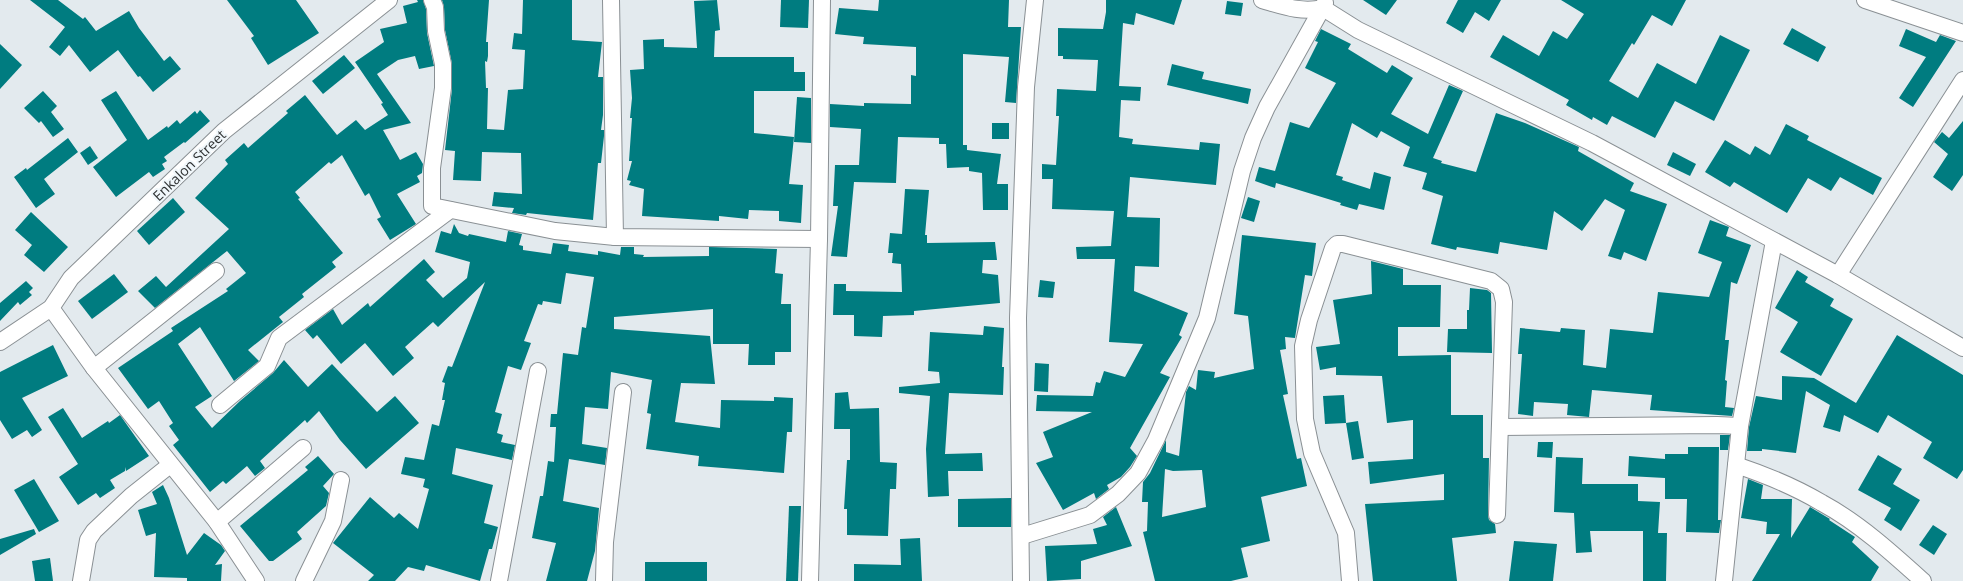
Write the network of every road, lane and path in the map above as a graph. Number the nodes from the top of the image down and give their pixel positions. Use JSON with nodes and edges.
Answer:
{"nodes":[{"id":1,"x":389,"y":0,"type":"edge"},
{"id":2,"x":432,"y":0,"type":"edge"},
{"id":3,"x":611,"y":0,"type":"edge"},
{"id":4,"x":822,"y":0,"type":"edge"},
{"id":5,"x":1035,"y":0,"type":"edge"},
{"id":6,"x":1262,"y":0,"type":"edge"},
{"id":7,"x":1865,"y":0,"type":"edge"},
{"id":8,"x":1325,"y":4,"type":"edge"},
{"id":9,"x":1963,"y":33,"type":"edge"},
{"id":10,"x":1963,"y":80,"type":"edge"},
{"id":11,"x":450,"y":210,"type":"junction"},
{"id":12,"x":615,"y":237,"type":"junction"},
{"id":13,"x":819,"y":239,"type":"junction"},
{"id":14,"x":1774,"y":241,"type":"junction"},
{"id":15,"x":216,"y":271,"type":"dead end"},
{"id":16,"x":1838,"y":275,"type":"junction"},
{"id":17,"x":50,"y":308,"type":"junction"},
{"id":18,"x":0,"y":342,"type":"edge"},
{"id":19,"x":1963,"y":348,"type":"edge"},
{"id":20,"x":94,"y":368,"type":"junction"},
{"id":21,"x":538,"y":371,"type":"dead end"},
{"id":22,"x":623,"y":392,"type":"dead end"},
{"id":23,"x":220,"y":405,"type":"dead end"},
{"id":24,"x":1740,"y":426,"type":"junction"},
{"id":25,"x":1500,"y":427,"type":"junction"},
{"id":26,"x":303,"y":448,"type":"dead end"},
{"id":27,"x":170,"y":466,"type":"junction"},
{"id":28,"x":1736,"y":466,"type":"junction"},
{"id":29,"x":341,"y":480,"type":"dead end"},
{"id":30,"x":1497,"y":515,"type":"dead end"},
{"id":31,"x":217,"y":522,"type":"junction"},
{"id":32,"x":1022,"y":536,"type":"junction"},
{"id":33,"x":81,"y":581,"type":"edge"},
{"id":34,"x":256,"y":581,"type":"edge"},
{"id":35,"x":304,"y":581,"type":"edge"},
{"id":36,"x":499,"y":581,"type":"edge"},
{"id":37,"x":604,"y":581,"type":"edge"},
{"id":38,"x":810,"y":581,"type":"edge"},
{"id":39,"x":1021,"y":581,"type":"edge"},
{"id":40,"x":1350,"y":581,"type":"edge"},
{"id":41,"x":1724,"y":581,"type":"edge"},
{"id":42,"x":1923,"y":581,"type":"edge"}],
"edges":[{"from":1,"to":17,"type":"street","name":"Enkalon Street"},
{"from":2,"to":11,"type":"street"},
{"from":3,"to":12,"type":"street"},
{"from":4,"to":13,"type":"street"},
{"from":5,"to":32,"type":"street"},
{"from":6,"to":8,"type":"street"},
{"from":7,"to":9,"type":"street"},
{"from":8,"to":14,"type":"street"},
{"from":8,"to":32,"type":"street"},
{"from":10,"to":16,"type":"street"},
{"from":11,"to":12,"type":"street"},
{"from":11,"to":23,"type":"street"},
{"from":12,"to":13,"type":"street"},
{"from":13,"to":38,"type":"street"},
{"from":14,"to":16,"type":"street"},
{"from":14,"to":24,"type":"street"},
{"from":15,"to":20,"type":"street"},
{"from":16,"to":19,"type":"street"},
{"from":17,"to":18,"type":"street","name":"Enkalon Street"},
{"from":17,"to":20,"type":"street"},
{"from":20,"to":27,"type":"street"},
{"from":21,"to":36,"type":"street"},
{"from":22,"to":37,"type":"street"},
{"from":24,"to":25,"type":"street"},
{"from":24,"to":28,"type":"street"},
{"from":25,"to":30,"type":"street"},
{"from":25,"to":40,"type":"street"},
{"from":26,"to":31,"type":"street"},
{"from":27,"to":31,"type":"street"},
{"from":27,"to":33,"type":"street"},
{"from":28,"to":41,"type":"street"},
{"from":28,"to":42,"type":"street"},
{"from":29,"to":35,"type":"street"},
{"from":31,"to":34,"type":"street"},
{"from":32,"to":39,"type":"street"}]}
